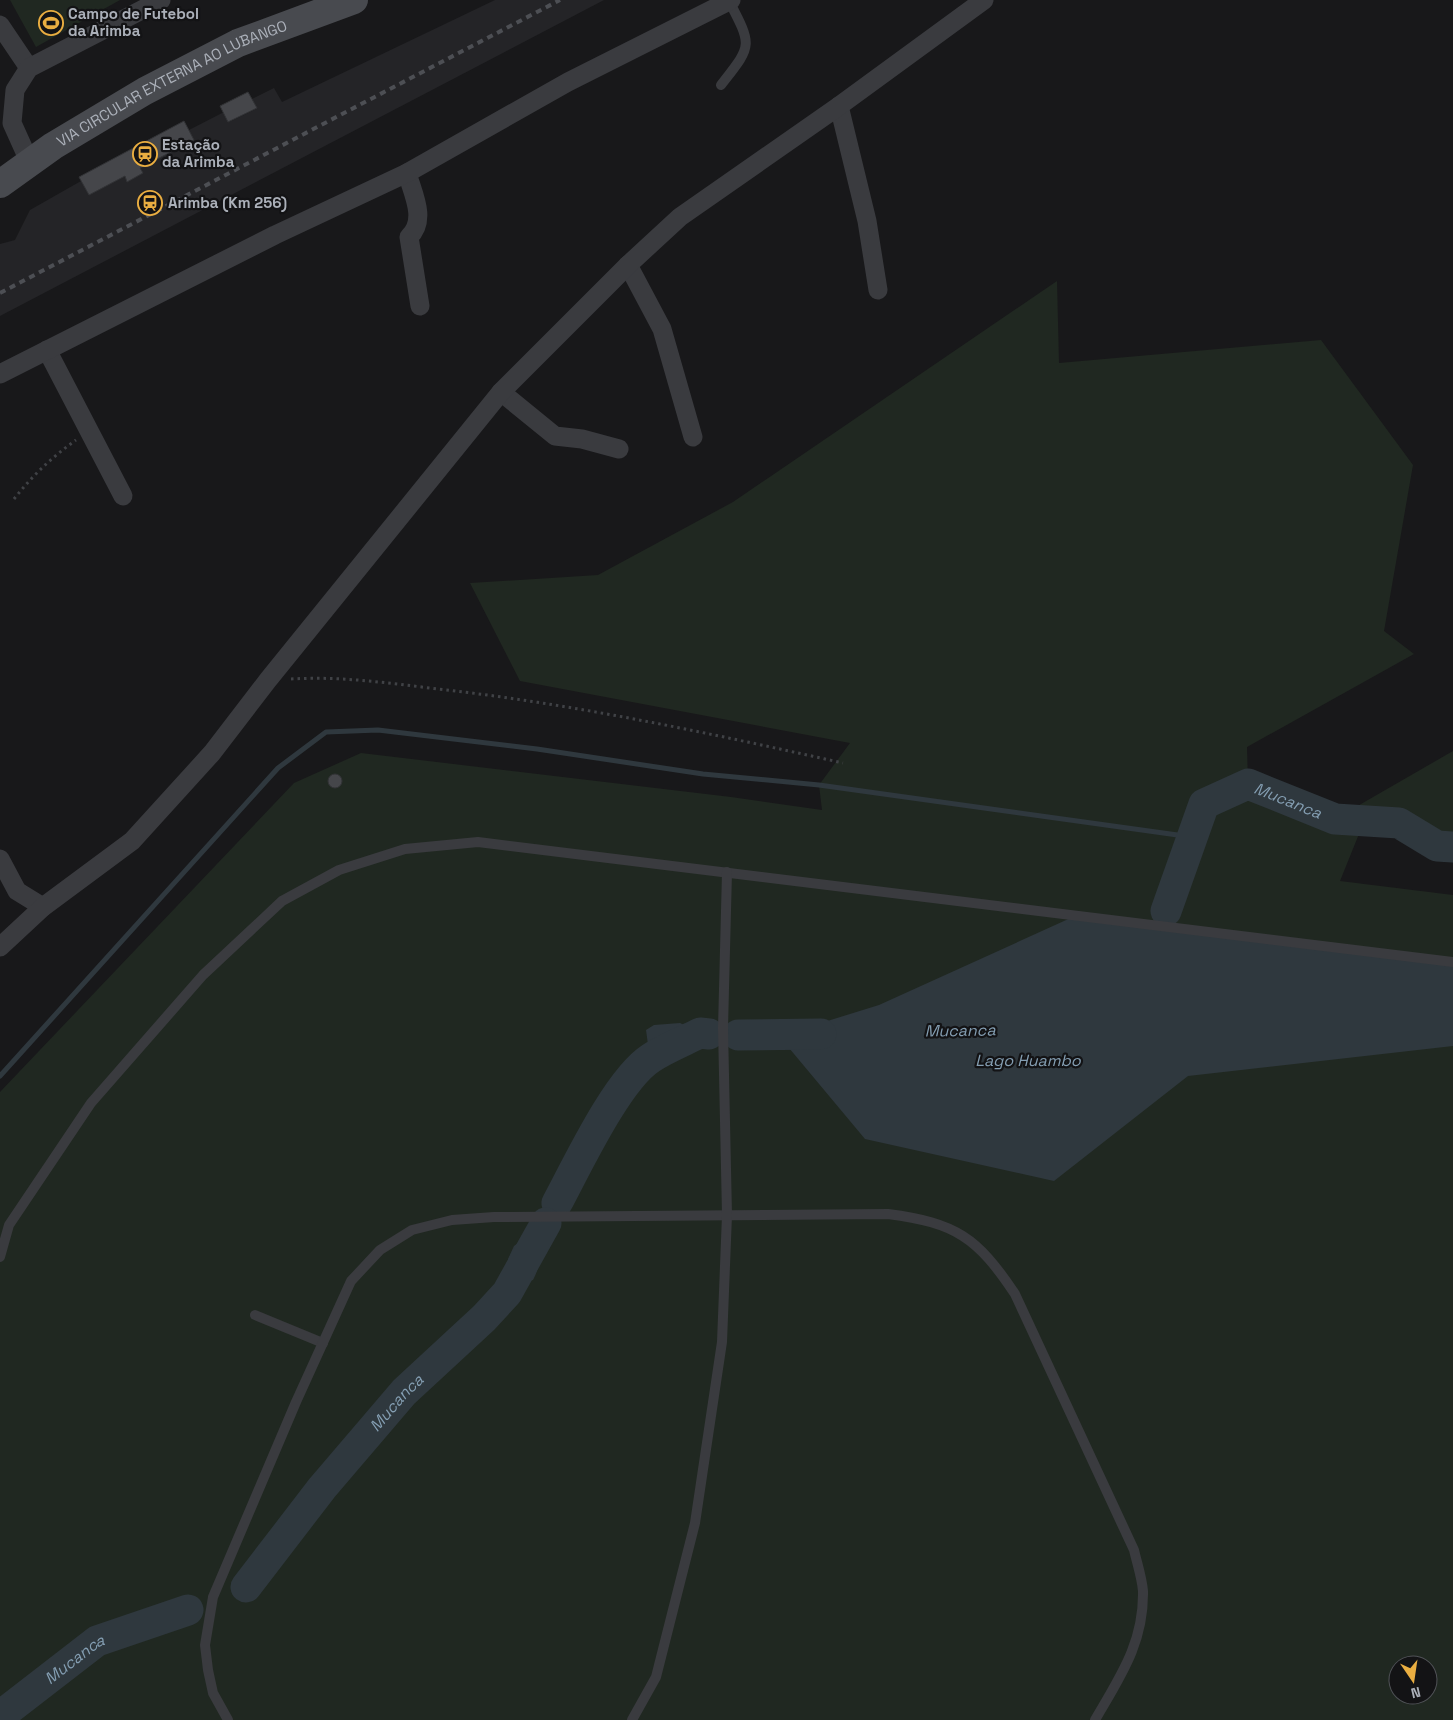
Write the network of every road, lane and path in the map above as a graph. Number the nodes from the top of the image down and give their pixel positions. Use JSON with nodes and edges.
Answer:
{"nodes":[{"id":1,"x":161,"y":0,"type":"edge"},
{"id":2,"x":354,"y":0,"type":"edge"},
{"id":3,"x":984,"y":0,"type":"edge"},
{"id":4,"x":730,"y":1,"type":"edge"},
{"id":5,"x":0,"y":25,"type":"edge"},
{"id":6,"x":29,"y":68,"type":"junction"},
{"id":7,"x":721,"y":86,"type":"dead end"},
{"id":8,"x":839,"y":106,"type":"junction"},
{"id":9,"x":30,"y":163,"type":"junction"},
{"id":10,"x":407,"y":173,"type":"junction"},
{"id":11,"x":0,"y":184,"type":"edge"},
{"id":12,"x":628,"y":265,"type":"junction"},
{"id":13,"x":878,"y":290,"type":"dead end"},
{"id":14,"x":420,"y":306,"type":"dead end"},
{"id":15,"x":47,"y":350,"type":"junction"},
{"id":16,"x":0,"y":374,"type":"edge"},
{"id":17,"x":501,"y":392,"type":"junction"},
{"id":18,"x":88,"y":430,"type":"junction"},
{"id":19,"x":693,"y":437,"type":"dead end"},
{"id":20,"x":619,"y":449,"type":"dead end"},
{"id":21,"x":123,"y":496,"type":"dead end"},
{"id":22,"x":14,"y":499,"type":"dead end"},
{"id":23,"x":268,"y":680,"type":"junction"},
{"id":24,"x":843,"y":763,"type":"dead end"},
{"id":25,"x":0,"y":859,"type":"edge"},
{"id":26,"x":726,"y":872,"type":"junction"},
{"id":27,"x":43,"y":907,"type":"junction"},
{"id":28,"x":0,"y":947,"type":"edge"},
{"id":29,"x":1453,"y":962,"type":"edge"},
{"id":30,"x":727,"y":1215,"type":"junction"},
{"id":31,"x":0,"y":1258,"type":"edge"},
{"id":32,"x":254,"y":1315,"type":"dead end"},
{"id":33,"x":323,"y":1343,"type":"junction"},
{"id":34,"x":228,"y":1720,"type":"edge"},
{"id":35,"x":632,"y":1720,"type":"edge"},
{"id":36,"x":1096,"y":1720,"type":"edge"}],
"edges":[{"from":1,"to":6,"type":"street"},
{"from":2,"to":9,"type":"main road","name":"VIA CIRCULAR EXTERNA AO LUBANGO"},
{"from":3,"to":8,"type":"street"},
{"from":4,"to":7,"type":"lane"},
{"from":4,"to":10,"type":"street"},
{"from":5,"to":6,"type":"street"},
{"from":6,"to":9,"type":"street"},
{"from":8,"to":12,"type":"street"},
{"from":8,"to":13,"type":"street"},
{"from":9,"to":11,"type":"main road","name":"VIA CIRCULAR EXTERNA AO LUBANGO"},
{"from":10,"to":14,"type":"street"},
{"from":10,"to":15,"type":"street"},
{"from":12,"to":17,"type":"street"},
{"from":12,"to":19,"type":"street"},
{"from":15,"to":16,"type":"street"},
{"from":15,"to":18,"type":"street"},
{"from":17,"to":20,"type":"street"},
{"from":17,"to":23,"type":"street"},
{"from":18,"to":21,"type":"street"},
{"from":18,"to":22,"type":"path"},
{"from":23,"to":24,"type":"path"},
{"from":23,"to":27,"type":"street"},
{"from":25,"to":27,"type":"street"},
{"from":26,"to":29,"type":"lane"},
{"from":26,"to":30,"type":"lane"},
{"from":26,"to":31,"type":"lane"},
{"from":27,"to":28,"type":"street"},
{"from":30,"to":33,"type":"lane"},
{"from":30,"to":35,"type":"lane"},
{"from":30,"to":36,"type":"lane"},
{"from":32,"to":33,"type":"lane"},
{"from":33,"to":34,"type":"lane"}]}
